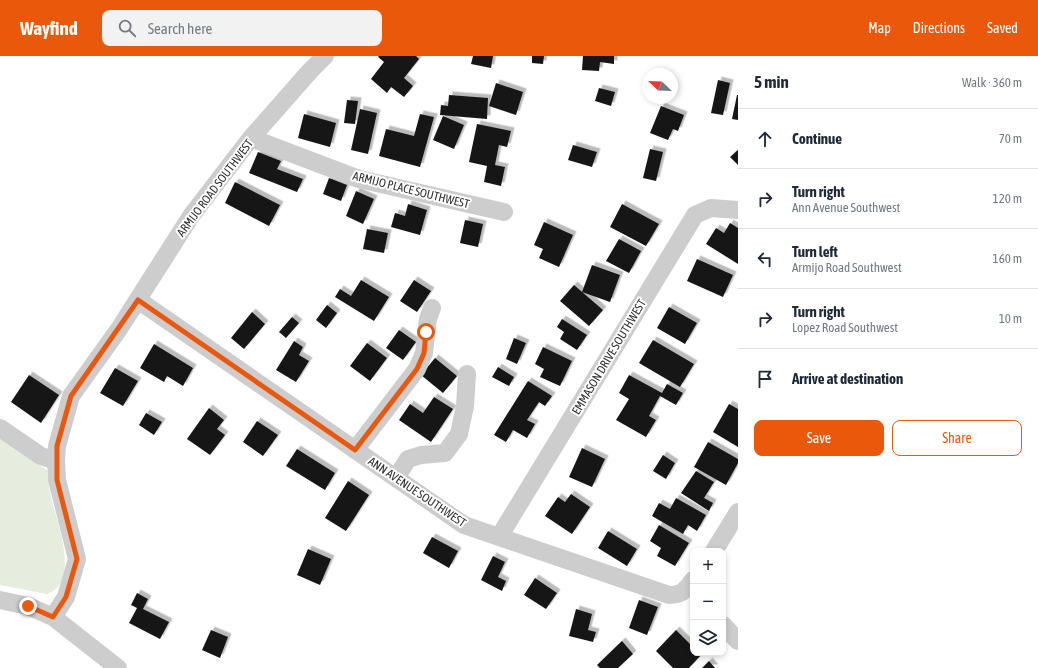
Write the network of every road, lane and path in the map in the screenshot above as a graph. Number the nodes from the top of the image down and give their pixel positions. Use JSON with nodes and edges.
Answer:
{"nodes":[{"id":1,"x":325,"y":56,"type":"edge"},
{"id":2,"x":251,"y":138,"type":"junction"},
{"id":3,"x":738,"y":210,"type":"edge"},
{"id":4,"x":504,"y":212,"type":"dead end"},
{"id":5,"x":138,"y":300,"type":"junction"},
{"id":6,"x":432,"y":308,"type":"dead end"},
{"id":7,"x":467,"y":374,"type":"dead end"},
{"id":8,"x":0,"y":428,"type":"edge"},
{"id":9,"x":355,"y":450,"type":"junction"},
{"id":10,"x":56,"y":461,"type":"junction"},
{"id":11,"x":396,"y":478,"type":"junction"},
{"id":12,"x":738,"y":512,"type":"edge"},
{"id":13,"x":499,"y":537,"type":"junction"},
{"id":14,"x":716,"y":548,"type":"edge"},
{"id":15,"x":689,"y":586,"type":"edge"},
{"id":16,"x":0,"y":600,"type":"edge"},
{"id":17,"x":53,"y":617,"type":"junction"},
{"id":18,"x":726,"y":628,"type":"edge"},
{"id":19,"x":738,"y":641,"type":"edge"},
{"id":20,"x":118,"y":668,"type":"edge"}],
"edges":[{"from":1,"to":2,"type":"street","name":"ARMIJO ROAD SOUTHWEST"},
{"from":2,"to":4,"type":"street","name":"ARMIJO PLACE SOUTHWEST"},
{"from":2,"to":5,"type":"street","name":"ARMIJO ROAD SOUTHWEST"},
{"from":3,"to":13,"type":"street","name":"EMMASON DRIVE SOUTHWEST"},
{"from":5,"to":9,"type":"street","name":"ANN AVENUE SOUTHWEST"},
{"from":5,"to":10,"type":"street","name":"ARMIJO ROAD SOUTHWEST"},
{"from":6,"to":9,"type":"street"},
{"from":7,"to":11,"type":"street"},
{"from":8,"to":10,"type":"street"},
{"from":9,"to":11,"type":"street","name":"ANN AVENUE SOUTHWEST"},
{"from":10,"to":17,"type":"street","name":"ARMIJO ROAD SOUTHWEST"},
{"from":11,"to":13,"type":"street","name":"ANN AVENUE SOUTHWEST"},
{"from":12,"to":14,"type":"street"},
{"from":13,"to":15,"type":"street","name":"ANN AVENUE SOUTHWEST"},
{"from":16,"to":17,"type":"street"},
{"from":17,"to":20,"type":"street"},
{"from":18,"to":19,"type":"street"}]}
